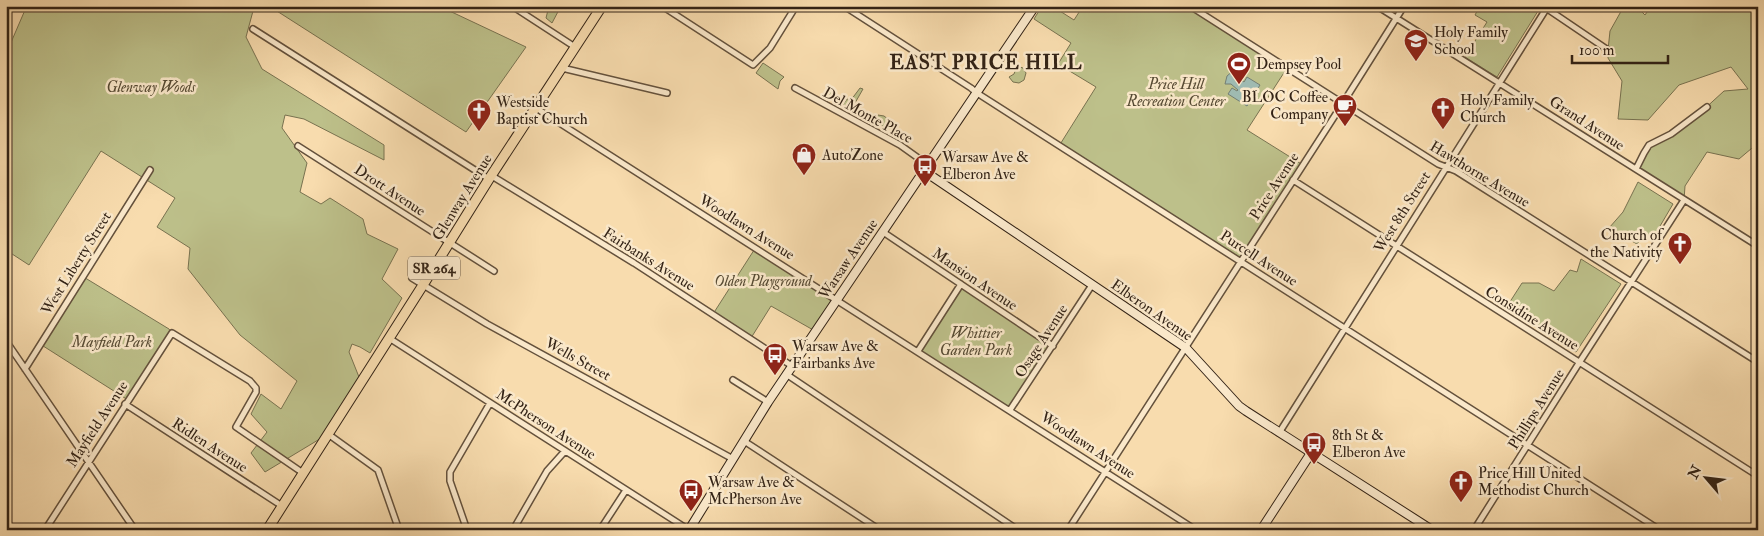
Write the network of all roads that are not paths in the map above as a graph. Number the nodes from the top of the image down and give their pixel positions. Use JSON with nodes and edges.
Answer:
{"nodes":[{"id":1,"x":512,"y":6,"type":"edge"},
{"id":2,"x":602,"y":6,"type":"edge"},
{"id":3,"x":662,"y":6,"type":"edge"},
{"id":4,"x":796,"y":6,"type":"edge"},
{"id":5,"x":844,"y":6,"type":"edge"},
{"id":6,"x":1024,"y":6,"type":"edge"},
{"id":7,"x":1190,"y":6,"type":"edge"},
{"id":8,"x":1377,"y":6,"type":"edge"},
{"id":9,"x":1404,"y":6,"type":"edge"},
{"id":10,"x":1546,"y":7,"type":"edge"},
{"id":11,"x":1033,"y":9,"type":"edge"},
{"id":12,"x":1396,"y":19,"type":"junction"},
{"id":13,"x":253,"y":29,"type":"dead end"},
{"id":14,"x":575,"y":46,"type":"junction"},
{"id":15,"x":1608,"y":50,"type":"dead end"},
{"id":16,"x":562,"y":68,"type":"junction"},
{"id":17,"x":1501,"y":83,"type":"junction"},
{"id":18,"x":795,"y":88,"type":"dead end"},
{"id":19,"x":667,"y":93,"type":"dead end"},
{"id":20,"x":977,"y":94,"type":"junction"},
{"id":21,"x":1343,"y":103,"type":"junction"},
{"id":22,"x":1707,"y":107,"type":"dead end"},
{"id":23,"x":536,"y":108,"type":"junction"},
{"id":24,"x":298,"y":146,"type":"dead end"},
{"id":25,"x":926,"y":168,"type":"junction"},
{"id":26,"x":1446,"y":168,"type":"junction"},
{"id":27,"x":1636,"y":169,"type":"junction"},
{"id":28,"x":150,"y":170,"type":"dead end"},
{"id":29,"x":490,"y":178,"type":"junction"},
{"id":30,"x":1293,"y":180,"type":"junction"},
{"id":31,"x":1684,"y":200,"type":"junction"},
{"id":32,"x":883,"y":232,"type":"junction"},
{"id":33,"x":450,"y":243,"type":"junction"},
{"id":34,"x":1758,"y":246,"type":"edge"},
{"id":35,"x":1397,"y":247,"type":"junction"},
{"id":36,"x":1241,"y":261,"type":"junction"},
{"id":37,"x":494,"y":271,"type":"dead end"},
{"id":38,"x":412,"y":278,"type":"dead end"},
{"id":39,"x":1632,"y":283,"type":"junction"},
{"id":40,"x":961,"y":284,"type":"junction"},
{"id":41,"x":424,"y":285,"type":"junction"},
{"id":42,"x":1092,"y":285,"type":"junction"},
{"id":43,"x":837,"y":299,"type":"junction"},
{"id":44,"x":1345,"y":328,"type":"junction"},
{"id":45,"x":389,"y":338,"type":"junction"},
{"id":46,"x":6,"y":341,"type":"edge"},
{"id":47,"x":1053,"y":346,"type":"junction"},
{"id":48,"x":1186,"y":348,"type":"junction"},
{"id":49,"x":918,"y":351,"type":"junction"},
{"id":50,"x":1758,"y":362,"type":"edge"},
{"id":51,"x":1579,"y":363,"type":"junction"},
{"id":52,"x":792,"y":366,"type":"junction"},
{"id":53,"x":24,"y":369,"type":"junction"},
{"id":54,"x":786,"y":374,"type":"junction"},
{"id":55,"x":733,"y":380,"type":"dead end"},
{"id":56,"x":768,"y":402,"type":"junction"},
{"id":57,"x":490,"y":403,"type":"junction"},
{"id":58,"x":125,"y":404,"type":"junction"},
{"id":59,"x":1010,"y":410,"type":"junction"},
{"id":60,"x":1279,"y":433,"type":"junction"},
{"id":61,"x":328,"y":434,"type":"junction"},
{"id":62,"x":744,"y":441,"type":"junction"},
{"id":63,"x":1529,"y":445,"type":"junction"},
{"id":64,"x":565,"y":451,"type":"junction"},
{"id":65,"x":1311,"y":453,"type":"junction"},
{"id":66,"x":733,"y":459,"type":"junction"},
{"id":67,"x":88,"y":461,"type":"junction"},
{"id":68,"x":1105,"y":472,"type":"junction"},
{"id":69,"x":303,"y":473,"type":"junction"},
{"id":70,"x":1758,"y":476,"type":"edge"},
{"id":71,"x":626,"y":490,"type":"junction"},
{"id":72,"x":282,"y":506,"type":"junction"},
{"id":73,"x":44,"y":530,"type":"edge"},
{"id":74,"x":135,"y":530,"type":"edge"},
{"id":75,"x":267,"y":530,"type":"edge"},
{"id":76,"x":399,"y":530,"type":"edge"},
{"id":77,"x":467,"y":530,"type":"edge"},
{"id":78,"x":514,"y":530,"type":"edge"},
{"id":79,"x":600,"y":530,"type":"edge"},
{"id":80,"x":689,"y":530,"type":"edge"},
{"id":81,"x":880,"y":530,"type":"edge"},
{"id":82,"x":1018,"y":530,"type":"edge"},
{"id":83,"x":1068,"y":530,"type":"edge"},
{"id":84,"x":1196,"y":530,"type":"edge"},
{"id":85,"x":1261,"y":530,"type":"edge"},
{"id":86,"x":1432,"y":530,"type":"edge"},
{"id":87,"x":1474,"y":530,"type":"edge"},
{"id":88,"x":1660,"y":530,"type":"edge"}],
"edges":[{"from":1,"to":14,"type":"street"},
{"from":2,"to":14,"type":"main road","name":"Glenway Avenue","number":"SR 264"},
{"from":3,"to":4,"type":"street"},
{"from":5,"to":20,"type":"street","name":"Purcell Avenue"},
{"from":6,"to":11,"type":"street"},
{"from":7,"to":21,"type":"street","name":"Hawthorne Avenue"},
{"from":8,"to":12,"type":"street","name":"Grand Avenue"},
{"from":9,"to":12,"type":"street","name":"Price Avenue"},
{"from":10,"to":15,"type":"street"},
{"from":10,"to":17,"type":"street","name":"West 8th Street"},
{"from":11,"to":20,"type":"street","name":"Warsaw Avenue"},
{"from":12,"to":17,"type":"street","name":"Grand Avenue"},
{"from":12,"to":21,"type":"street","name":"Price Avenue"},
{"from":13,"to":29,"type":"street","name":"Fairbanks Avenue"},
{"from":14,"to":16,"type":"main road","name":"Glenway Avenue","number":"SR 264"},
{"from":16,"to":19,"type":"street"},
{"from":16,"to":23,"type":"main road","name":"Glenway Avenue","number":"SR 264"},
{"from":17,"to":26,"type":"street","name":"West 8th Street"},
{"from":17,"to":27,"type":"street","name":"Grand Avenue"},
{"from":18,"to":25,"type":"street","name":"Del Monte Place"},
{"from":20,"to":25,"type":"street","name":"Warsaw Avenue"},
{"from":20,"to":36,"type":"street","name":"Purcell Avenue"},
{"from":21,"to":26,"type":"street","name":"Hawthorne Avenue"},
{"from":21,"to":30,"type":"street","name":"Price Avenue"},
{"from":22,"to":27,"type":"street"},
{"from":23,"to":29,"type":"main road","name":"Glenway Avenue","number":"SR 264"},
{"from":23,"to":43,"type":"street","name":"Woodlawn Avenue"},
{"from":24,"to":33,"type":"street","name":"Drott Avenue"},
{"from":25,"to":32,"type":"street","name":"Warsaw Avenue"},
{"from":25,"to":42,"type":"street","name":"Elberon Avenue"},
{"from":26,"to":35,"type":"street","name":"West 8th Street"},
{"from":26,"to":39,"type":"street","name":"Hawthorne Avenue"},
{"from":27,"to":31,"type":"street","name":"Grand Avenue"},
{"from":28,"to":53,"type":"street","name":"West Liberty Street"},
{"from":29,"to":33,"type":"main road","name":"Glenway Avenue","number":"SR 264"},
{"from":29,"to":52,"type":"street","name":"Fairbanks Avenue"},
{"from":30,"to":35,"type":"street","name":"Considine Avenue"},
{"from":30,"to":36,"type":"street","name":"Price Avenue"},
{"from":31,"to":34,"type":"street","name":"Grand Avenue"},
{"from":31,"to":39,"type":"street","name":"Phillips Avenue"},
{"from":32,"to":40,"type":"street","name":"Mansion Avenue"},
{"from":32,"to":43,"type":"street","name":"Warsaw Avenue"},
{"from":33,"to":37,"type":"street","name":"Drott Avenue"},
{"from":33,"to":41,"type":"main road","name":"Glenway Avenue","number":"SR 264"},
{"from":35,"to":44,"type":"street","name":"West 8th Street"},
{"from":35,"to":51,"type":"street","name":"Considine Avenue"},
{"from":36,"to":44,"type":"street","name":"Purcell Avenue"},
{"from":36,"to":48,"type":"street","name":"Price Avenue"},
{"from":38,"to":41,"type":"street","name":"Wells Street"},
{"from":39,"to":50,"type":"street","name":"Hawthorne Avenue"},
{"from":39,"to":51,"type":"street","name":"Phillips Avenue"},
{"from":40,"to":47,"type":"street","name":"Mansion Avenue"},
{"from":40,"to":49,"type":"street"},
{"from":41,"to":45,"type":"main road","name":"Glenway Avenue","number":"SR 264"},
{"from":41,"to":66,"type":"street","name":"Wells Street"},
{"from":42,"to":47,"type":"street","name":"Osage Avenue"},
{"from":42,"to":48,"type":"street","name":"Elberon Avenue"},
{"from":43,"to":49,"type":"street","name":"Woodlawn Avenue"},
{"from":43,"to":52,"type":"street","name":"Warsaw Avenue"},
{"from":44,"to":60,"type":"street","name":"West 8th Street"},
{"from":44,"to":63,"type":"street","name":"Purcell Avenue"},
{"from":45,"to":57,"type":"street","name":"McPherson Avenue"},
{"from":45,"to":61,"type":"main road","name":"Glenway Avenue","number":"SR 264"},
{"from":46,"to":53,"type":"street"},
{"from":47,"to":59,"type":"street","name":"Osage Avenue"},
{"from":48,"to":60,"type":"street","name":"Elberon Avenue"},
{"from":48,"to":68,"type":"street","name":"Price Avenue"},
{"from":49,"to":59,"type":"street","name":"Woodlawn Avenue"},
{"from":51,"to":63,"type":"street","name":"Phillips Avenue"},
{"from":51,"to":70,"type":"street","name":"Considine Avenue"},
{"from":52,"to":54,"type":"street","name":"Warsaw Avenue"},
{"from":53,"to":67,"type":"street"},
{"from":54,"to":56,"type":"street","name":"Warsaw Avenue"},
{"from":54,"to":82,"type":"street"},
{"from":55,"to":56,"type":"street"},
{"from":56,"to":62,"type":"street","name":"Warsaw Avenue"},
{"from":57,"to":64,"type":"street","name":"McPherson Avenue"},
{"from":57,"to":77,"type":"street"},
{"from":58,"to":67,"type":"street","name":"Mayfield Avenue"},
{"from":58,"to":69,"type":"street","name":"Mayfield Avenue"},
{"from":58,"to":72,"type":"street","name":"Ridlen Avenue"},
{"from":59,"to":68,"type":"street","name":"Woodlawn Avenue"},
{"from":60,"to":65,"type":"street","name":"Elberon Avenue"},
{"from":61,"to":69,"type":"main road","name":"Glenway Avenue","number":"SR 264"},
{"from":61,"to":76,"type":"street"},
{"from":62,"to":66,"type":"street","name":"Warsaw Avenue"},
{"from":62,"to":81,"type":"street"},
{"from":63,"to":87,"type":"street","name":"Phillips Avenue"},
{"from":63,"to":88,"type":"street","name":"Purcell Avenue"},
{"from":64,"to":71,"type":"street","name":"McPherson Avenue"},
{"from":64,"to":78,"type":"street"},
{"from":65,"to":85,"type":"street"},
{"from":65,"to":86,"type":"street","name":"Elberon Avenue"},
{"from":66,"to":80,"type":"street","name":"Warsaw Avenue"},
{"from":67,"to":73,"type":"street","name":"Mayfield Avenue"},
{"from":67,"to":74,"type":"street"},
{"from":68,"to":83,"type":"street","name":"Price Avenue"},
{"from":68,"to":84,"type":"street","name":"Woodlawn Avenue"},
{"from":69,"to":72,"type":"main road","name":"Glenway Avenue","number":"SR 264"},
{"from":71,"to":79,"type":"street"},
{"from":71,"to":80,"type":"street","name":"McPherson Avenue"},
{"from":72,"to":75,"type":"main road","name":"Glenway Avenue","number":"SR 264"}]}
